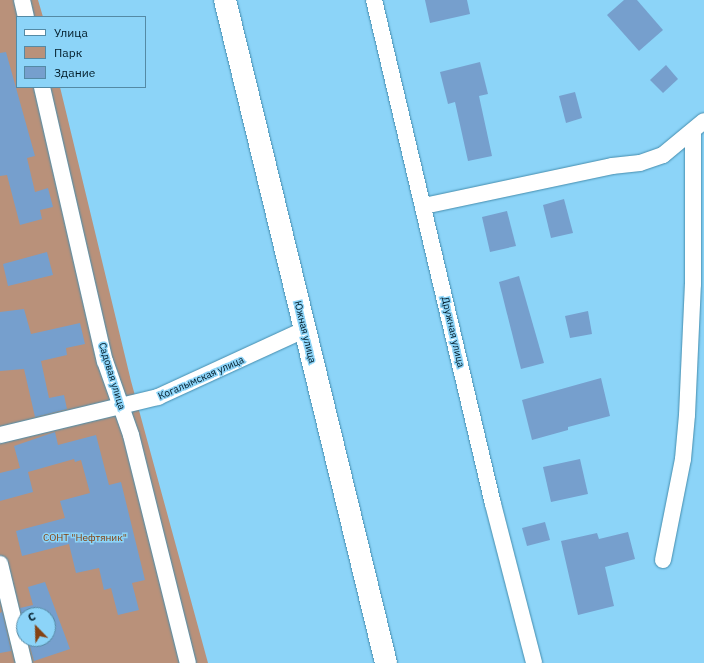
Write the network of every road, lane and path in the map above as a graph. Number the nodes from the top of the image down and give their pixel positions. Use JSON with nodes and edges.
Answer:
{"nodes":[{"id":1,"x":22,"y":0,"type":"edge"},
{"id":2,"x":225,"y":0,"type":"edge"},
{"id":3,"x":374,"y":0,"type":"edge"},
{"id":4,"x":26,"y":16,"type":"edge"},
{"id":5,"x":42,"y":88,"type":"edge"},
{"id":6,"x":699,"y":126,"type":"edge"},
{"id":7,"x":424,"y":206,"type":"junction"},
{"id":8,"x":304,"y":330,"type":"junction"},
{"id":9,"x":121,"y":408,"type":"junction"},
{"id":10,"x":0,"y":435,"type":"edge"},
{"id":11,"x":663,"y":560,"type":"dead end"},
{"id":12,"x":0,"y":564,"type":"edge"},
{"id":13,"x":24,"y":663,"type":"edge"},
{"id":14,"x":188,"y":663,"type":"edge"},
{"id":15,"x":386,"y":663,"type":"edge"},
{"id":16,"x":534,"y":663,"type":"edge"}],
"edges":[{"from":1,"to":4,"type":"street"},
{"from":2,"to":8,"type":"street","name":"Южная улица"},
{"from":3,"to":7,"type":"street","name":"Дружная улица"},
{"from":5,"to":9,"type":"street","name":"Садовая улица"},
{"from":6,"to":7,"type":"street"},
{"from":6,"to":11,"type":"street"},
{"from":7,"to":16,"type":"street","name":"Дружная улица"},
{"from":8,"to":9,"type":"street","name":"Когалымская улица"},
{"from":8,"to":15,"type":"street","name":"Южная улица"},
{"from":9,"to":10,"type":"street","name":"Когалымская улица"},
{"from":9,"to":14,"type":"street","name":"Садовая улица"},
{"from":12,"to":13,"type":"street"}]}
